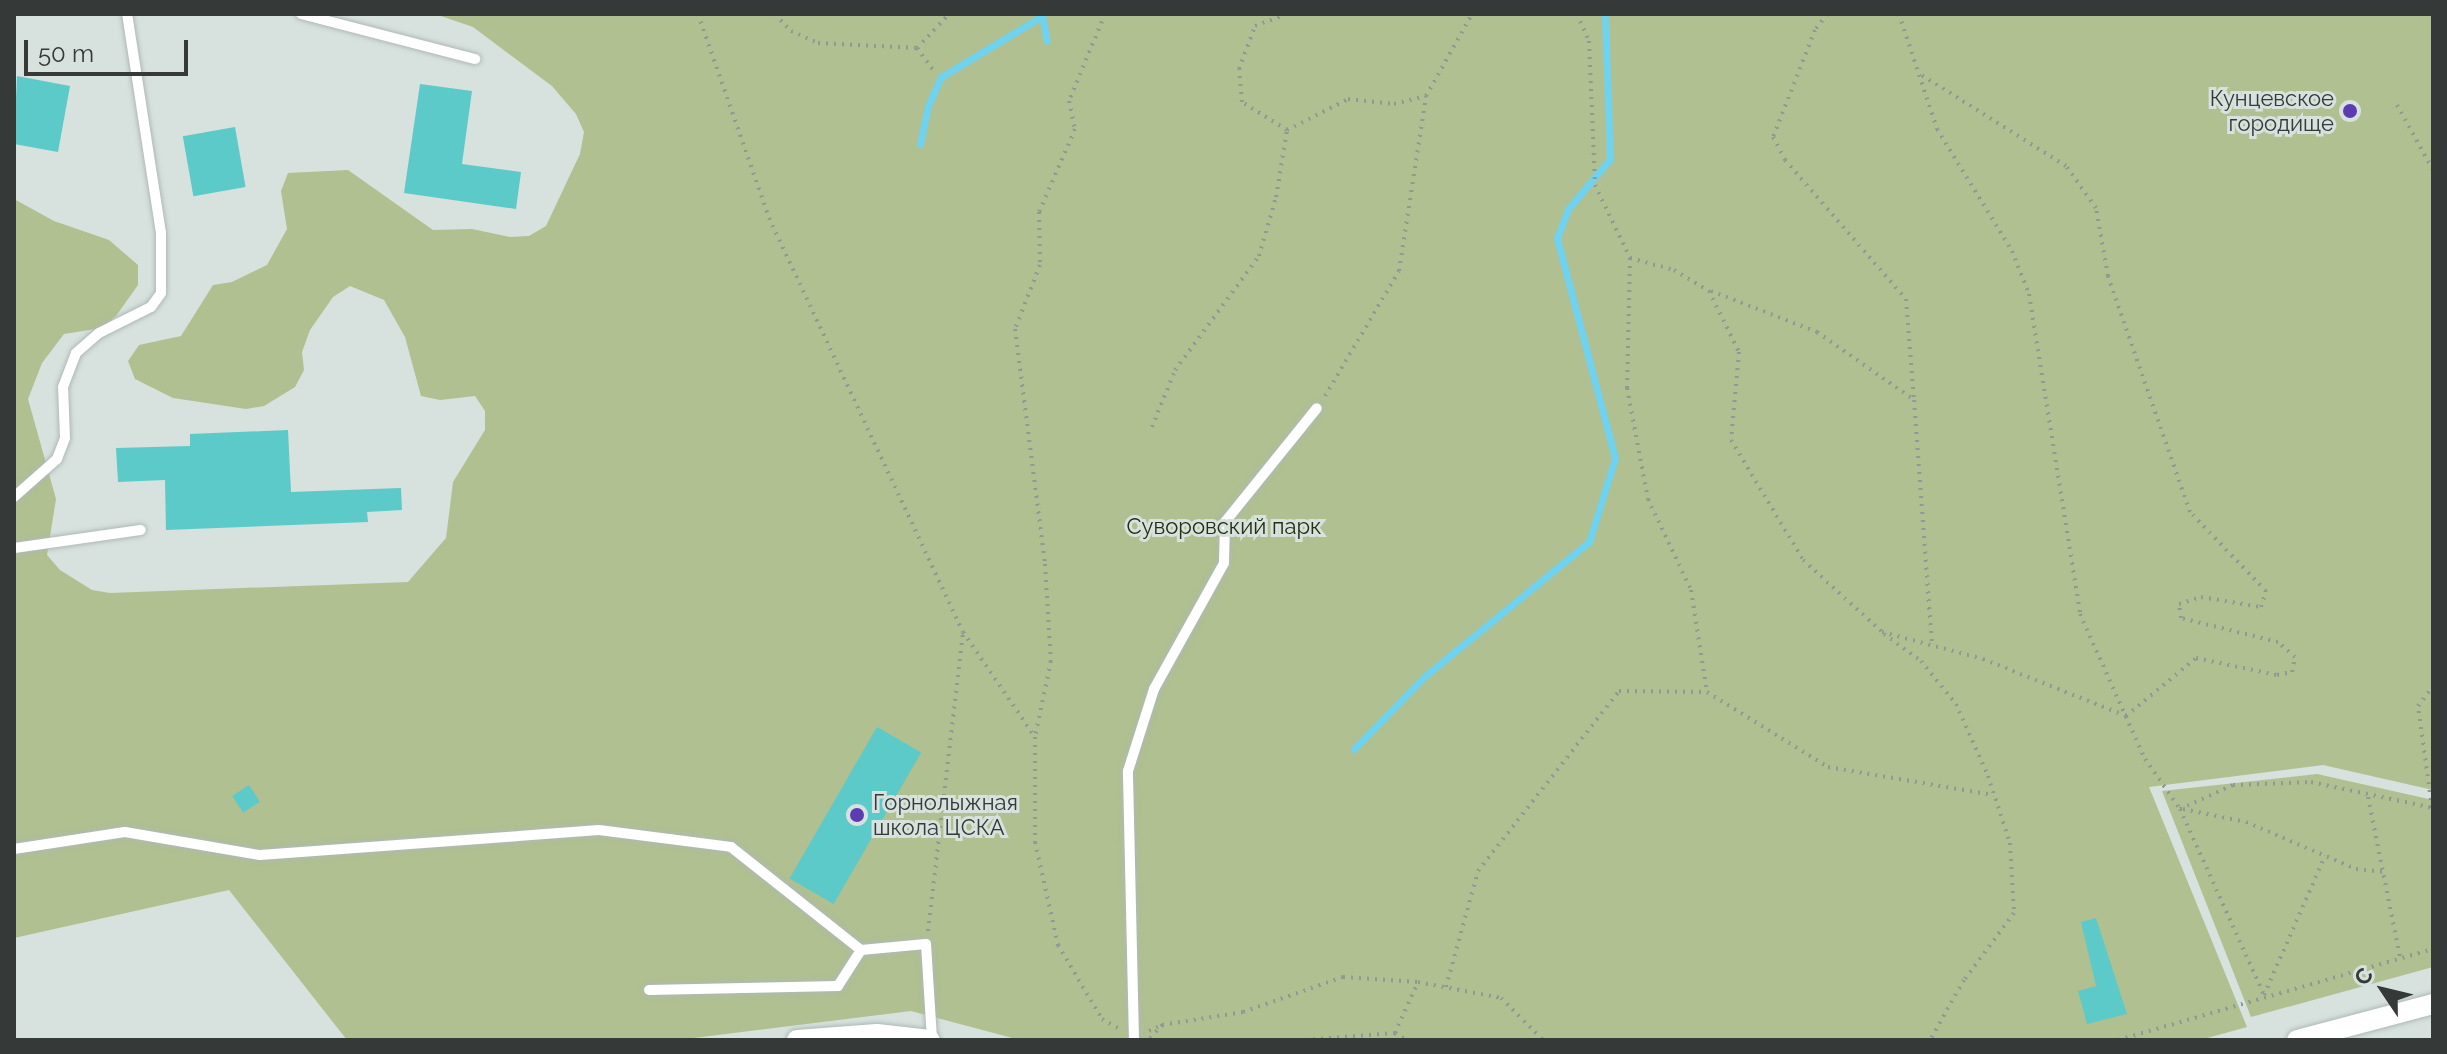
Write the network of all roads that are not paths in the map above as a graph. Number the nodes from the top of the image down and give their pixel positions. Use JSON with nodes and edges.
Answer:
{"nodes":[{"id":1,"x":127,"y":14,"type":"edge"},
{"id":2,"x":301,"y":14,"type":"edge"},
{"id":3,"x":475,"y":59,"type":"dead end"},
{"id":4,"x":1317,"y":408,"type":"road end"},
{"id":5,"x":14,"y":497,"type":"edge"},
{"id":6,"x":141,"y":530,"type":"dead end"},
{"id":7,"x":14,"y":548,"type":"edge"},
{"id":8,"x":14,"y":849,"type":"edge"},
{"id":9,"x":861,"y":950,"type":"junction"},
{"id":10,"x":649,"y":990,"type":"dead end"},
{"id":11,"x":2433,"y":1004,"type":"edge"},
{"id":12,"x":1134,"y":1039,"type":"edge"},
{"id":13,"x":797,"y":1040,"type":"edge"},
{"id":14,"x":931,"y":1040,"type":"edge"},
{"id":15,"x":2297,"y":1040,"type":"edge"}],
"edges":[{"from":1,"to":5,"type":"lane"},
{"from":2,"to":3,"type":"lane"},
{"from":4,"to":12,"type":"lane"},
{"from":6,"to":7,"type":"lane"},
{"from":8,"to":9,"type":"lane"},
{"from":9,"to":10,"type":"lane"},
{"from":9,"to":14,"type":"lane"},
{"from":11,"to":15,"type":"street"},
{"from":13,"to":14,"type":"street"}]}
